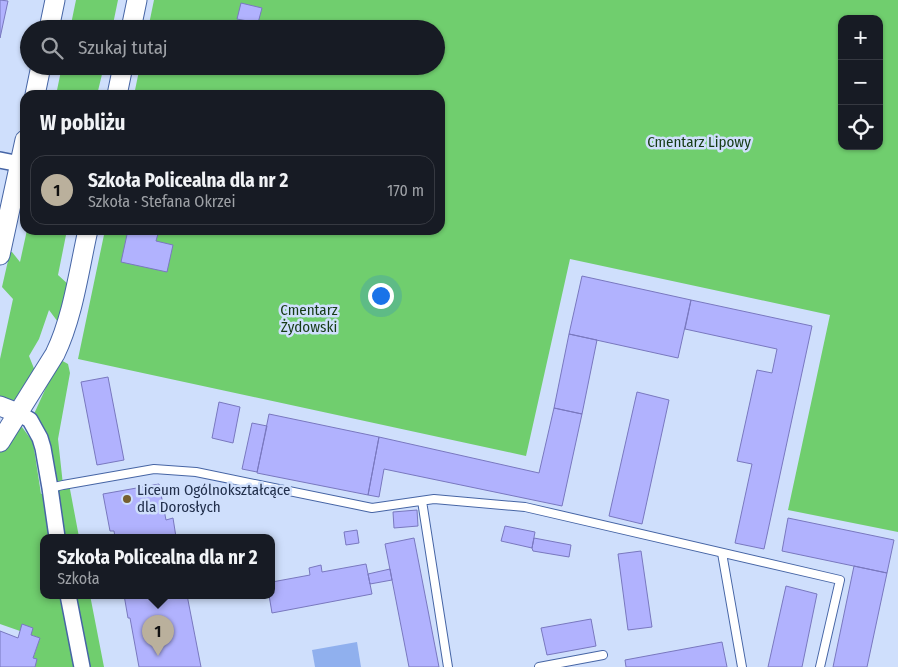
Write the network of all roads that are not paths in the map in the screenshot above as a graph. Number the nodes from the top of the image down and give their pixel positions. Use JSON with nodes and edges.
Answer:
{"nodes":[{"id":1,"x":55,"y":0,"type":"edge"},
{"id":2,"x":137,"y":0,"type":"edge"},
{"id":3,"x":51,"y":20,"type":"edge"},
{"id":4,"x":133,"y":20,"type":"edge"},
{"id":5,"x":39,"y":75,"type":"edge"},
{"id":6,"x":121,"y":75,"type":"edge"},
{"id":7,"x":36,"y":90,"type":"edge"},
{"id":8,"x":118,"y":90,"type":"edge"},
{"id":9,"x":0,"y":160,"type":"edge"},
{"id":10,"x":20,"y":164,"type":"joint"},
{"id":11,"x":87,"y":235,"type":"edge"},
{"id":12,"x":0,"y":255,"type":"edge"},
{"id":13,"x":0,"y":406,"type":"edge"},
{"id":14,"x":18,"y":413,"type":"junction"},
{"id":15,"x":0,"y":442,"type":"edge"},
{"id":16,"x":50,"y":488,"type":"junction"},
{"id":17,"x":422,"y":501,"type":"junction"},
{"id":18,"x":57,"y":534,"type":"edge"},
{"id":19,"x":722,"y":553,"type":"junction"},
{"id":20,"x":69,"y":599,"type":"edge"},
{"id":21,"x":603,"y":655,"type":"dead end"},
{"id":22,"x":82,"y":667,"type":"edge"},
{"id":23,"x":448,"y":667,"type":"edge"},
{"id":24,"x":539,"y":667,"type":"edge"},
{"id":25,"x":742,"y":667,"type":"edge"},
{"id":26,"x":820,"y":667,"type":"edge"}],
"edges":[{"from":1,"to":3,"type":"street"},
{"from":2,"to":4,"type":"street"},
{"from":5,"to":7,"type":"street"},
{"from":6,"to":8,"type":"street"},
{"from":9,"to":10,"type":"street"},
{"from":10,"to":12,"type":"street"},
{"from":11,"to":14,"type":"street"},
{"from":13,"to":14,"type":"street"},
{"from":14,"to":15,"type":"street"},
{"from":14,"to":16,"type":"street"},
{"from":16,"to":17,"type":"lane"},
{"from":16,"to":18,"type":"street"},
{"from":17,"to":19,"type":"lane"},
{"from":17,"to":23,"type":"lane"},
{"from":19,"to":25,"type":"lane"},
{"from":19,"to":26,"type":"lane"},
{"from":20,"to":22,"type":"street"},
{"from":21,"to":24,"type":"lane"}]}
